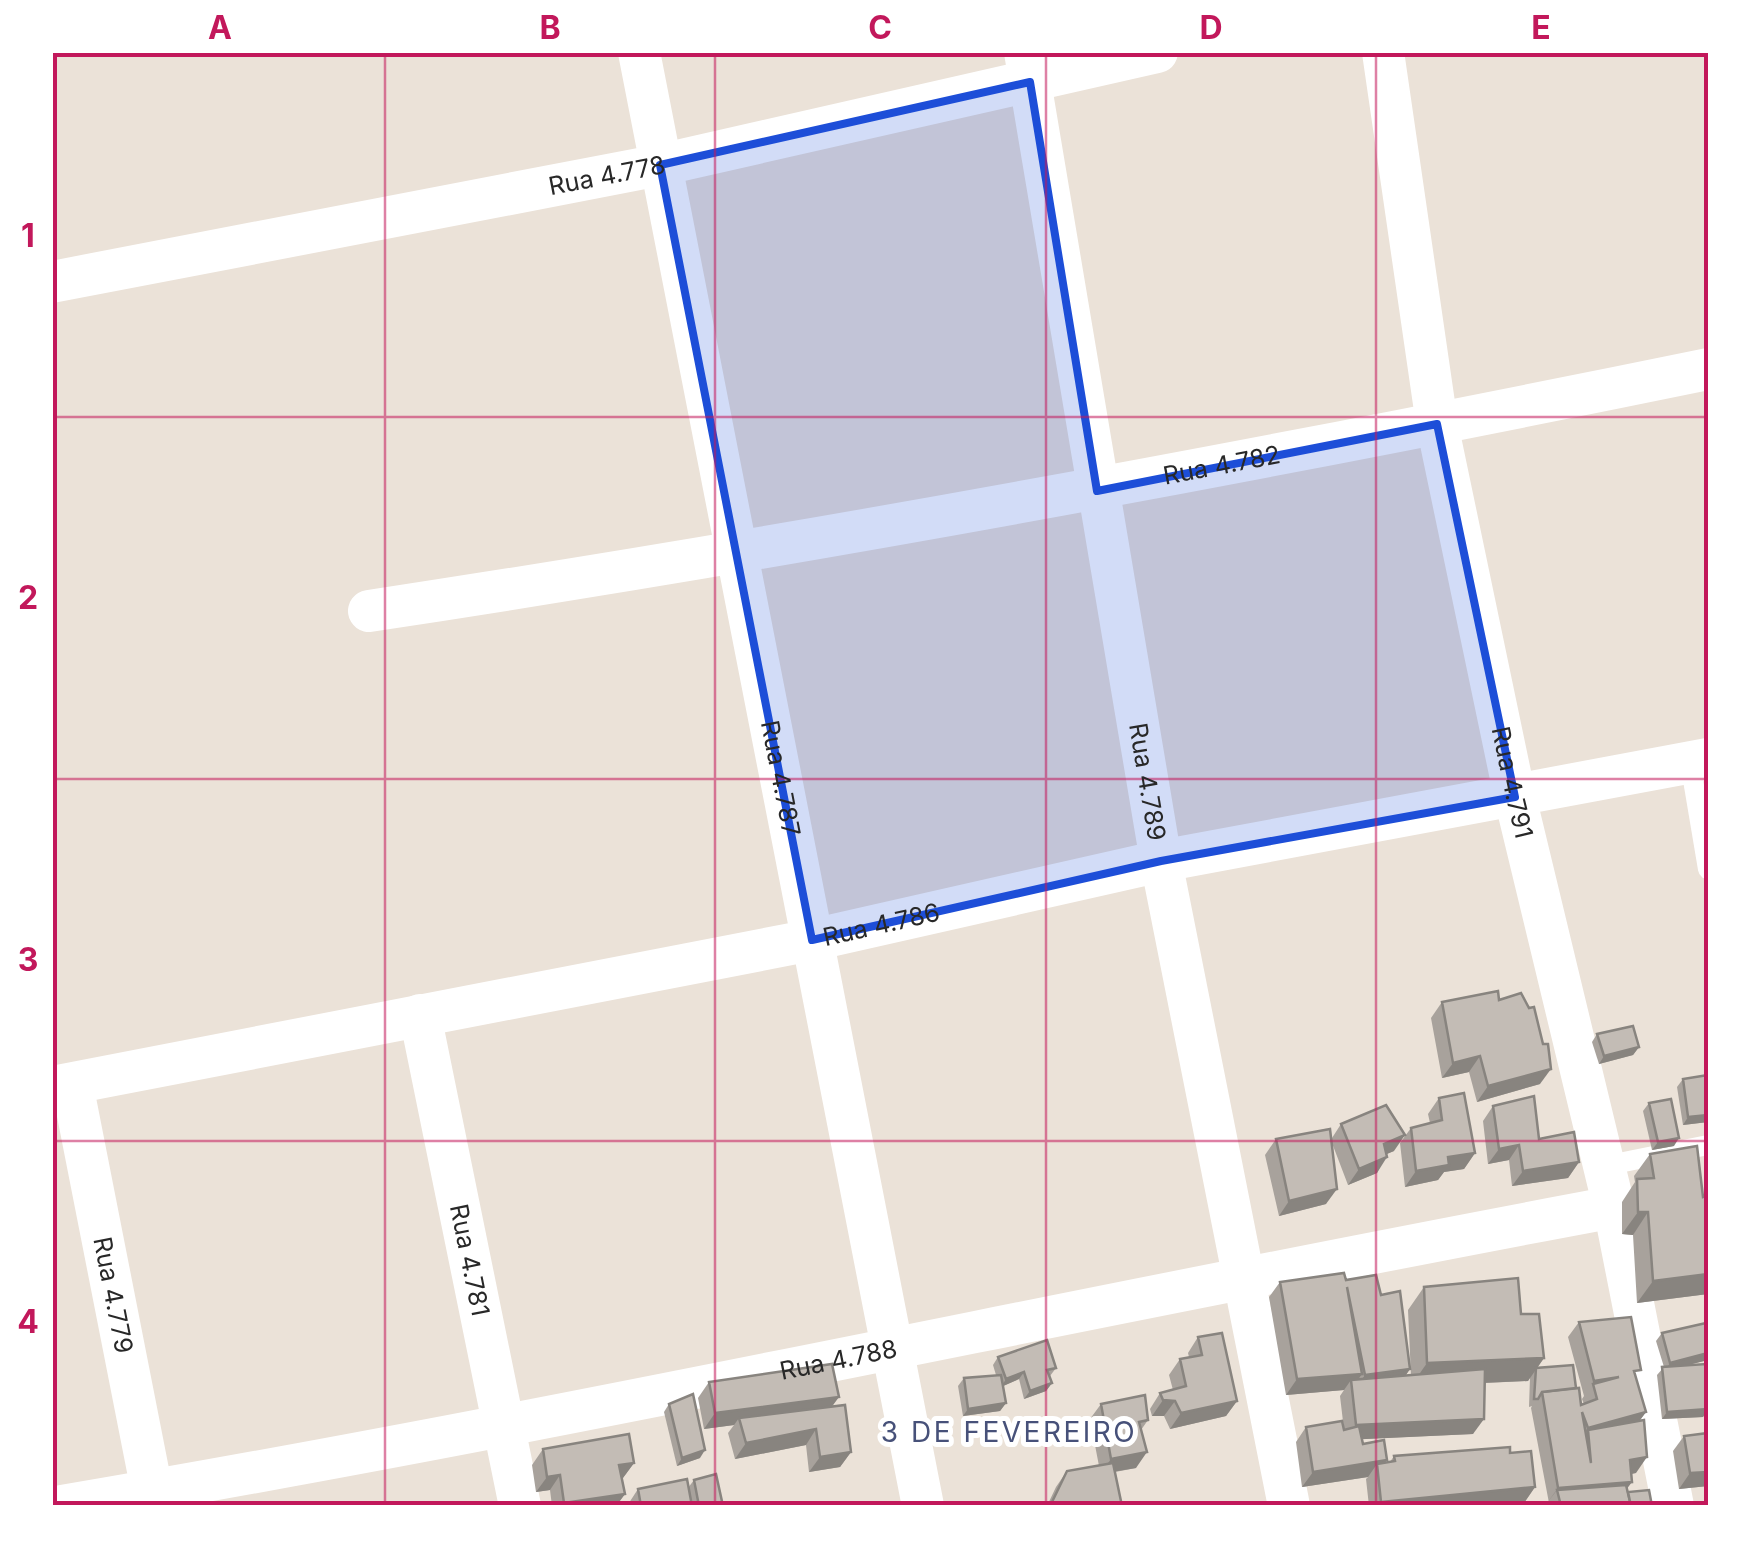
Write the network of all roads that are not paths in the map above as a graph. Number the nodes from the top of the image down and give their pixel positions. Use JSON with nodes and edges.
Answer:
{"nodes":[{"id":1,"x":639,"y":52,"type":"edge"},
{"id":2,"x":1158,"y":52,"type":"edge"},
{"id":3,"x":1383,"y":52,"type":"edge"},
{"id":4,"x":1027,"y":68,"type":"edge"},
{"id":5,"x":660,"y":164,"type":"junction"},
{"id":6,"x":52,"y":282,"type":"edge"},
{"id":7,"x":1708,"y":368,"type":"edge"},
{"id":8,"x":1437,"y":424,"type":"junction"},
{"id":9,"x":1096,"y":491,"type":"junction"},
{"id":10,"x":736,"y":556,"type":"junction"},
{"id":11,"x":369,"y":612,"type":"dead end"},
{"id":12,"x":1699,"y":761,"type":"edge"},
{"id":13,"x":1515,"y":796,"type":"junction"},
{"id":14,"x":1161,"y":860,"type":"junction"},
{"id":15,"x":1708,"y":869,"type":"edge"},
{"id":16,"x":812,"y":940,"type":"junction"},
{"id":17,"x":420,"y":1015,"type":"junction"},
{"id":18,"x":62,"y":1085,"type":"edge"},
{"id":19,"x":1708,"y":1145,"type":"edge"},
{"id":20,"x":1604,"y":1166,"type":"junction"},
{"id":21,"x":1614,"y":1208,"type":"junction"},
{"id":22,"x":1246,"y":1275,"type":"junction"},
{"id":23,"x":895,"y":1348,"type":"junction"},
{"id":24,"x":504,"y":1424,"type":"junction"},
{"id":25,"x":154,"y":1498,"type":"edge"},
{"id":26,"x":62,"y":1506,"type":"edge"},
{"id":27,"x":520,"y":1506,"type":"edge"},
{"id":28,"x":923,"y":1506,"type":"edge"},
{"id":29,"x":1289,"y":1506,"type":"edge"},
{"id":30,"x":1673,"y":1506,"type":"edge"}],
"edges":[{"from":1,"to":5,"type":"street","name":"Rua 4.787"},
{"from":2,"to":4,"type":"street","name":"Rua 4.778"},
{"from":3,"to":8,"type":"street","name":"Rua 4.791"},
{"from":4,"to":5,"type":"street","name":"Rua 4.778"},
{"from":4,"to":9,"type":"street","name":"Rua 4.789"},
{"from":5,"to":6,"type":"street","name":"Rua 4.778"},
{"from":5,"to":10,"type":"street","name":"Rua 4.787"},
{"from":7,"to":8,"type":"street","name":"Rua 4.782"},
{"from":8,"to":9,"type":"street","name":"Rua 4.782"},
{"from":8,"to":13,"type":"street","name":"Rua 4.791"},
{"from":9,"to":10,"type":"street","name":"Rua 4.782"},
{"from":9,"to":14,"type":"street","name":"Rua 4.789"},
{"from":10,"to":11,"type":"street","name":"Rua 4.782"},
{"from":10,"to":16,"type":"street","name":"Rua 4.787"},
{"from":12,"to":13,"type":"street","name":"Rua 4.786"},
{"from":12,"to":15,"type":"lane"},
{"from":13,"to":14,"type":"street","name":"Rua 4.786"},
{"from":13,"to":20,"type":"street","name":"Rua 4.791"},
{"from":14,"to":16,"type":"street","name":"Rua 4.786"},
{"from":14,"to":22,"type":"street","name":"Rua 4.789"},
{"from":16,"to":17,"type":"street","name":"Rua 4.786"},
{"from":16,"to":23,"type":"street","name":"Rua 4.787"},
{"from":17,"to":18,"type":"street","name":"Rua 4.786"},
{"from":17,"to":24,"type":"street","name":"Rua 4.781"},
{"from":18,"to":25,"type":"street","name":"Rua 4.779"},
{"from":19,"to":20,"type":"lane"},
{"from":20,"to":21,"type":"street","name":"Rua 4.791"},
{"from":21,"to":22,"type":"street","name":"Rua 4.788"},
{"from":21,"to":30,"type":"street","name":"Rua 4.791"},
{"from":22,"to":23,"type":"street","name":"Rua 4.788"},
{"from":22,"to":29,"type":"street","name":"Rua 4.789"},
{"from":23,"to":24,"type":"street","name":"Rua 4.788"},
{"from":23,"to":28,"type":"street","name":"Rua 4.787"},
{"from":24,"to":25,"type":"street","name":"Rua 4.788"},
{"from":24,"to":27,"type":"street","name":"Rua 4.781"},
{"from":25,"to":26,"type":"street","name":"Rua 4.788"}]}
